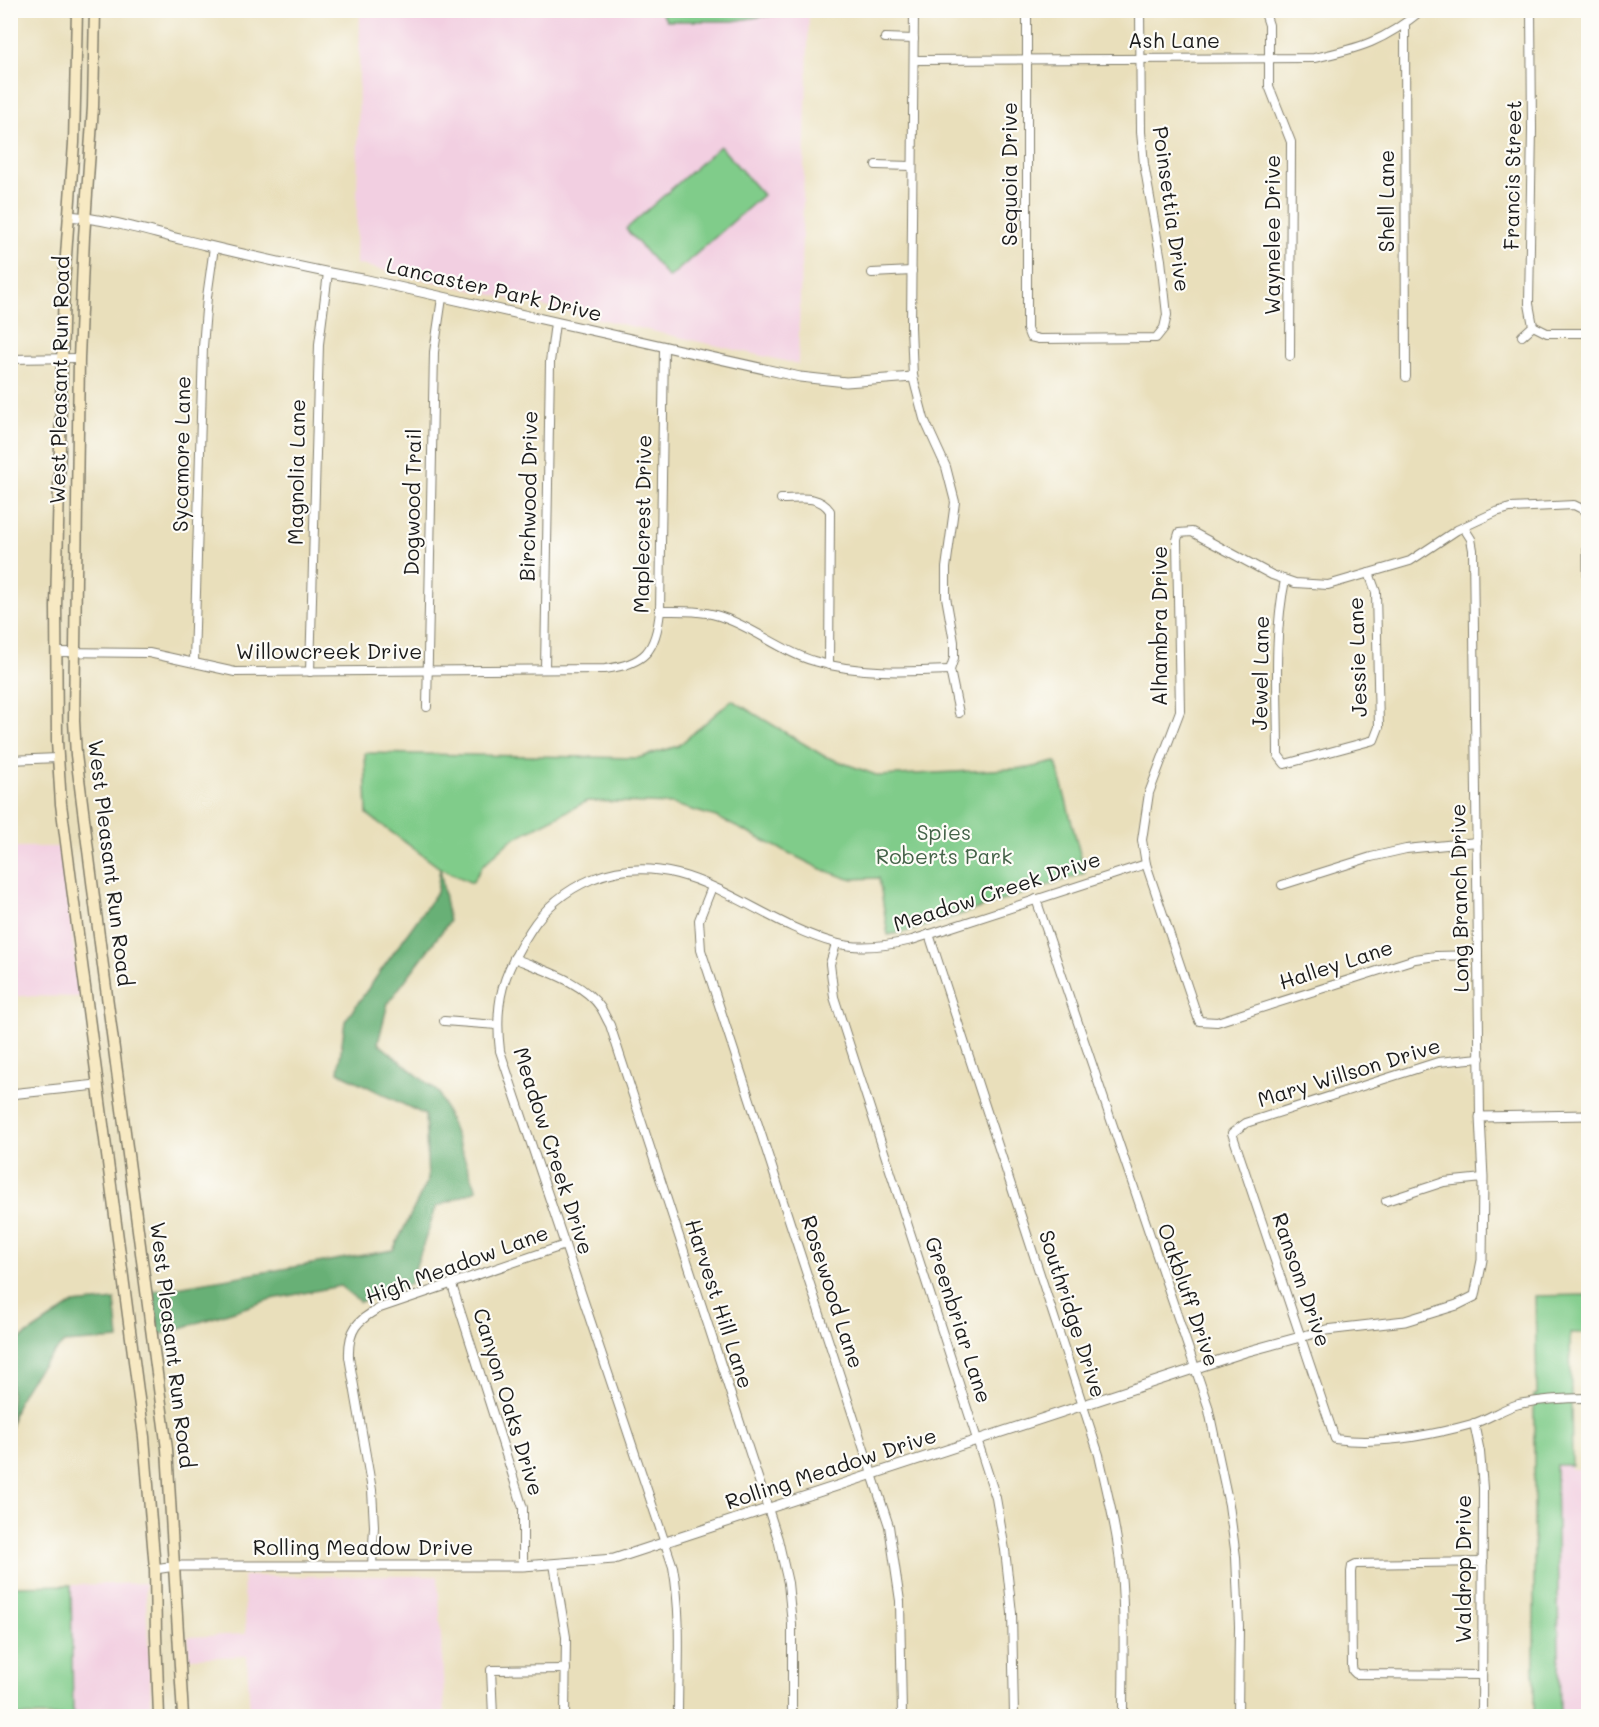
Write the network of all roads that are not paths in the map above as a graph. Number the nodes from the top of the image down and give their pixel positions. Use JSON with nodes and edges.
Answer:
{"nodes":[{"id":1,"x":77,"y":10,"type":"edge"},
{"id":2,"x":95,"y":10,"type":"edge"},
{"id":3,"x":914,"y":10,"type":"edge"},
{"id":4,"x":1027,"y":10,"type":"edge"},
{"id":5,"x":1140,"y":10,"type":"edge"},
{"id":6,"x":1264,"y":10,"type":"edge"},
{"id":7,"x":1422,"y":10,"type":"edge"},
{"id":8,"x":1531,"y":10,"type":"edge"},
{"id":9,"x":1405,"y":24,"type":"junction"},
{"id":10,"x":885,"y":38,"type":"dead end"},
{"id":11,"x":914,"y":39,"type":"junction"},
{"id":12,"x":1270,"y":58,"type":"junction"},
{"id":13,"x":1140,"y":59,"type":"junction"},
{"id":14,"x":914,"y":60,"type":"junction"},
{"id":15,"x":1027,"y":60,"type":"junction"},
{"id":16,"x":75,"y":93,"type":"junction"},
{"id":17,"x":93,"y":93,"type":"junction"},
{"id":18,"x":876,"y":165,"type":"dead end"},
{"id":19,"x":912,"y":166,"type":"junction"},
{"id":20,"x":68,"y":216,"type":"junction"},
{"id":21,"x":85,"y":217,"type":"junction"},
{"id":22,"x":214,"y":247,"type":"junction"},
{"id":23,"x":912,"y":271,"type":"junction"},
{"id":24,"x":328,"y":273,"type":"junction"},
{"id":25,"x":872,"y":273,"type":"dead end"},
{"id":26,"x":442,"y":298,"type":"junction"},
{"id":27,"x":555,"y":323,"type":"junction"},
{"id":28,"x":1533,"y":326,"type":"junction"},
{"id":29,"x":1588,"y":333,"type":"edge"},
{"id":30,"x":1522,"y":336,"type":"dead end"},
{"id":31,"x":1030,"y":337,"type":"joint"},
{"id":32,"x":664,"y":347,"type":"junction"},
{"id":33,"x":1290,"y":356,"type":"dead end"},
{"id":34,"x":62,"y":358,"type":"junction"},
{"id":35,"x":79,"y":358,"type":"junction"},
{"id":36,"x":10,"y":359,"type":"edge"},
{"id":37,"x":913,"y":377,"type":"junction"},
{"id":38,"x":1406,"y":377,"type":"dead end"},
{"id":39,"x":781,"y":499,"type":"dead end"},
{"id":40,"x":1588,"y":512,"type":"edge"},
{"id":41,"x":1464,"y":528,"type":"junction"},
{"id":42,"x":1369,"y":573,"type":"junction"},
{"id":43,"x":1285,"y":580,"type":"junction"},
{"id":44,"x":660,"y":611,"type":"junction"},
{"id":45,"x":1588,"y":623,"type":"edge"},
{"id":46,"x":56,"y":652,"type":"junction"},
{"id":47,"x":74,"y":653,"type":"junction"},
{"id":48,"x":194,"y":662,"type":"junction"},
{"id":49,"x":829,"y":665,"type":"junction"},
{"id":50,"x":544,"y":669,"type":"junction"},
{"id":51,"x":605,"y":669,"type":"joint"},
{"id":52,"x":950,"y":670,"type":"junction"},
{"id":53,"x":427,"y":671,"type":"junction"},
{"id":54,"x":310,"y":672,"type":"junction"},
{"id":55,"x":427,"y":707,"type":"dead end"},
{"id":56,"x":959,"y":713,"type":"dead end"},
{"id":57,"x":76,"y":755,"type":"junction"},
{"id":58,"x":58,"y":758,"type":"junction"},
{"id":59,"x":10,"y":760,"type":"edge"},
{"id":60,"x":1285,"y":764,"type":"joint"},
{"id":61,"x":1477,"y":842,"type":"junction"},
{"id":62,"x":1146,"y":864,"type":"junction"},
{"id":63,"x":1282,"y":885,"type":"dead end"},
{"id":64,"x":712,"y":887,"type":"junction"},
{"id":65,"x":1036,"y":899,"type":"junction"},
{"id":66,"x":96,"y":913,"type":"junction"},
{"id":67,"x":75,"y":916,"type":"junction"},
{"id":68,"x":929,"y":934,"type":"junction"},
{"id":69,"x":836,"y":944,"type":"junction"},
{"id":70,"x":1478,"y":955,"type":"junction"},
{"id":71,"x":514,"y":958,"type":"junction"},
{"id":72,"x":444,"y":1022,"type":"dead end"},
{"id":73,"x":1206,"y":1022,"type":"joint"},
{"id":74,"x":497,"y":1025,"type":"junction"},
{"id":75,"x":1480,"y":1058,"type":"junction"},
{"id":76,"x":119,"y":1082,"type":"junction"},
{"id":77,"x":98,"y":1085,"type":"junction"},
{"id":78,"x":10,"y":1094,"type":"edge"},
{"id":79,"x":1588,"y":1115,"type":"edge"},
{"id":80,"x":1480,"y":1117,"type":"junction"},
{"id":81,"x":1232,"y":1133,"type":"joint"},
{"id":82,"x":1483,"y":1178,"type":"junction"},
{"id":83,"x":1386,"y":1201,"type":"dead end"},
{"id":84,"x":138,"y":1234,"type":"junction"},
{"id":85,"x":117,"y":1237,"type":"junction"},
{"id":86,"x":565,"y":1245,"type":"junction"},
{"id":87,"x":1480,"y":1270,"type":"joint"},
{"id":88,"x":452,"y":1285,"type":"junction"},
{"id":89,"x":1301,"y":1336,"type":"junction"},
{"id":90,"x":1194,"y":1369,"type":"junction"},
{"id":91,"x":1588,"y":1398,"type":"edge"},
{"id":92,"x":1083,"y":1406,"type":"junction"},
{"id":93,"x":1474,"y":1423,"type":"junction"},
{"id":94,"x":978,"y":1440,"type":"junction"},
{"id":95,"x":873,"y":1474,"type":"junction"},
{"id":96,"x":768,"y":1509,"type":"junction"},
{"id":97,"x":663,"y":1542,"type":"junction"},
{"id":98,"x":1482,"y":1562,"type":"junction"},
{"id":99,"x":554,"y":1564,"type":"junction"},
{"id":100,"x":175,"y":1566,"type":"junction"},
{"id":101,"x":372,"y":1566,"type":"junction"},
{"id":102,"x":523,"y":1566,"type":"junction"},
{"id":103,"x":155,"y":1569,"type":"junction"},
{"id":104,"x":566,"y":1669,"type":"junction"},
{"id":105,"x":1482,"y":1675,"type":"junction"},
{"id":106,"x":159,"y":1716,"type":"edge"},
{"id":107,"x":183,"y":1716,"type":"edge"},
{"id":108,"x":493,"y":1716,"type":"edge"},
{"id":109,"x":565,"y":1716,"type":"edge"},
{"id":110,"x":678,"y":1716,"type":"edge"},
{"id":111,"x":792,"y":1716,"type":"edge"},
{"id":112,"x":902,"y":1716,"type":"edge"},
{"id":113,"x":1014,"y":1716,"type":"edge"},
{"id":114,"x":1123,"y":1716,"type":"edge"},
{"id":115,"x":1238,"y":1716,"type":"edge"},
{"id":116,"x":1482,"y":1716,"type":"edge"}],
"edges":[{"from":1,"to":16,"type":"main road","name":"West Pleasant Run Road"},
{"from":2,"to":17,"type":"main road","name":"West Pleasant Run Road"},
{"from":3,"to":11,"type":"street"},
{"from":4,"to":15,"type":"street","name":"Sequoia Drive"},
{"from":5,"to":13,"type":"street","name":"Poinsettia Drive"},
{"from":6,"to":12,"type":"street","name":"Waynelee Drive"},
{"from":7,"to":9,"type":"street","name":"Ash Lane"},
{"from":8,"to":28,"type":"street","name":"Francis Street"},
{"from":9,"to":12,"type":"street","name":"Ash Lane"},
{"from":9,"to":38,"type":"street","name":"Shell Lane"},
{"from":10,"to":11,"type":"street"},
{"from":11,"to":14,"type":"street"},
{"from":12,"to":13,"type":"street","name":"Ash Lane"},
{"from":12,"to":33,"type":"street","name":"Waynelee Drive"},
{"from":13,"to":15,"type":"street","name":"Ash Lane"},
{"from":13,"to":31,"type":"street","name":"Poinsettia Drive"},
{"from":14,"to":15,"type":"street","name":"Ash Lane"},
{"from":14,"to":19,"type":"street"},
{"from":15,"to":31,"type":"street","name":"Sequoia Drive"},
{"from":16,"to":17,"type":"main road"},
{"from":16,"to":20,"type":"main road","name":"West Pleasant Run Road"},
{"from":17,"to":21,"type":"main road","name":"West Pleasant Run Road"},
{"from":18,"to":19,"type":"street"},
{"from":19,"to":23,"type":"street"},
{"from":20,"to":21,"type":"street","name":"Lancaster Park Drive"},
{"from":20,"to":34,"type":"main road","name":"West Pleasant Run Road"},
{"from":21,"to":22,"type":"street","name":"Lancaster Park Drive"},
{"from":21,"to":35,"type":"main road","name":"West Pleasant Run Road"},
{"from":22,"to":24,"type":"street","name":"Lancaster Park Drive"},
{"from":22,"to":48,"type":"street","name":"Sycamore Lane"},
{"from":23,"to":25,"type":"street"},
{"from":23,"to":37,"type":"street"},
{"from":24,"to":26,"type":"street","name":"Lancaster Park Drive"},
{"from":24,"to":54,"type":"street","name":"Magnolia Lane"},
{"from":26,"to":27,"type":"street","name":"Lancaster Park Drive"},
{"from":26,"to":53,"type":"street","name":"Dogwood Trail"},
{"from":27,"to":32,"type":"street","name":"Lancaster Park Drive"},
{"from":27,"to":50,"type":"street","name":"Birchwood Drive"},
{"from":28,"to":29,"type":"street"},
{"from":28,"to":30,"type":"street"},
{"from":32,"to":37,"type":"street","name":"Lancaster Park Drive"},
{"from":32,"to":44,"type":"street","name":"Maplecrest Drive"},
{"from":34,"to":35,"type":"street"},
{"from":34,"to":36,"type":"street"},
{"from":34,"to":46,"type":"main road","name":"West Pleasant Run Road"},
{"from":35,"to":47,"type":"main road","name":"West Pleasant Run Road"},
{"from":37,"to":52,"type":"street"},
{"from":39,"to":49,"type":"street"},
{"from":40,"to":41,"type":"street"},
{"from":40,"to":45,"type":"street"},
{"from":41,"to":42,"type":"street"},
{"from":41,"to":61,"type":"street","name":"Long Branch Drive"},
{"from":42,"to":43,"type":"street"},
{"from":42,"to":60,"type":"street","name":"Jessie Lane"},
{"from":43,"to":60,"type":"street","name":"Jewel Lane"},
{"from":43,"to":62,"type":"street","name":"Alhambra Drive"},
{"from":44,"to":49,"type":"street"},
{"from":44,"to":51,"type":"street","name":"Maplecrest Drive"},
{"from":46,"to":47,"type":"street","name":"Willowcreek Drive"},
{"from":46,"to":58,"type":"main road","name":"West Pleasant Run Road"},
{"from":47,"to":48,"type":"street","name":"Willowcreek Drive"},
{"from":47,"to":57,"type":"main road","name":"West Pleasant Run Road"},
{"from":48,"to":54,"type":"street","name":"Willowcreek Drive"},
{"from":49,"to":52,"type":"street"},
{"from":50,"to":51,"type":"street","name":"Willowcreek Drive"},
{"from":50,"to":53,"type":"street","name":"Willowcreek Drive"},
{"from":52,"to":56,"type":"street"},
{"from":53,"to":54,"type":"street","name":"Willowcreek Drive"},
{"from":53,"to":55,"type":"street","name":"Dogwood Trail"},
{"from":57,"to":58,"type":"main road"},
{"from":57,"to":66,"type":"main road","name":"West Pleasant Run Road"},
{"from":58,"to":59,"type":"street"},
{"from":58,"to":67,"type":"main road","name":"West Pleasant Run Road"},
{"from":61,"to":63,"type":"street"},
{"from":61,"to":70,"type":"street","name":"Long Branch Drive"},
{"from":62,"to":65,"type":"street","name":"Meadow Creek Drive"},
{"from":62,"to":73,"type":"street","name":"Alhambra Drive"},
{"from":64,"to":69,"type":"street","name":"Meadow Creek Drive"},
{"from":64,"to":71,"type":"street","name":"Meadow Creek Drive"},
{"from":64,"to":95,"type":"street","name":"Rosewood Lane"},
{"from":65,"to":68,"type":"street","name":"Meadow Creek Drive"},
{"from":65,"to":90,"type":"street","name":"Oakbluff Drive"},
{"from":66,"to":67,"type":"main road"},
{"from":66,"to":76,"type":"main road","name":"West Pleasant Run Road"},
{"from":67,"to":77,"type":"main road","name":"West Pleasant Run Road"},
{"from":68,"to":69,"type":"street","name":"Meadow Creek Drive"},
{"from":68,"to":92,"type":"street","name":"Southridge Drive"},
{"from":69,"to":94,"type":"street","name":"Greenbriar Lane"},
{"from":70,"to":73,"type":"street","name":"Halley Lane"},
{"from":70,"to":75,"type":"street","name":"Long Branch Drive"},
{"from":71,"to":74,"type":"street","name":"Meadow Creek Drive"},
{"from":71,"to":96,"type":"street","name":"Harvest Hill Lane"},
{"from":72,"to":74,"type":"street"},
{"from":74,"to":86,"type":"street","name":"Meadow Creek Drive"},
{"from":75,"to":80,"type":"street","name":"Long Branch Drive"},
{"from":75,"to":81,"type":"street","name":"Mary Willson Drive"},
{"from":76,"to":77,"type":"main road"},
{"from":76,"to":84,"type":"main road","name":"West Pleasant Run Road"},
{"from":77,"to":78,"type":"street"},
{"from":77,"to":85,"type":"main road","name":"West Pleasant Run Road"},
{"from":79,"to":80,"type":"street"},
{"from":80,"to":82,"type":"street","name":"Long Branch Drive"},
{"from":81,"to":89,"type":"street","name":"Ransom Drive"},
{"from":82,"to":83,"type":"street"},
{"from":82,"to":87,"type":"street","name":"Long Branch Drive"},
{"from":84,"to":85,"type":"main road"},
{"from":84,"to":100,"type":"main road","name":"West Pleasant Run Road"},
{"from":85,"to":103,"type":"main road","name":"West Pleasant Run Road"},
{"from":86,"to":88,"type":"street","name":"High Meadow Lane"},
{"from":86,"to":97,"type":"street","name":"Meadow Creek Drive"},
{"from":87,"to":89,"type":"street","name":"Rolling Meadow Drive"},
{"from":88,"to":101,"type":"street","name":"High Meadow Lane"},
{"from":88,"to":102,"type":"street","name":"Canyon Oaks Drive"},
{"from":89,"to":90,"type":"street","name":"Rolling Meadow Drive"},
{"from":89,"to":93,"type":"street","name":"Ransom Drive"},
{"from":90,"to":92,"type":"street","name":"Rolling Meadow Drive"},
{"from":90,"to":115,"type":"street","name":"Oakbluff Drive"},
{"from":91,"to":93,"type":"street"},
{"from":92,"to":94,"type":"street","name":"Rolling Meadow Drive"},
{"from":92,"to":114,"type":"street","name":"Southridge Drive"},
{"from":93,"to":98,"type":"street","name":"Waldrop Drive"},
{"from":94,"to":95,"type":"street","name":"Rolling Meadow Drive"},
{"from":94,"to":113,"type":"street","name":"Greenbriar Lane"},
{"from":95,"to":96,"type":"street","name":"Rolling Meadow Drive"},
{"from":95,"to":112,"type":"street","name":"Rosewood Lane"},
{"from":96,"to":97,"type":"street","name":"Rolling Meadow Drive"},
{"from":96,"to":111,"type":"street","name":"Harvest Hill Lane"},
{"from":97,"to":99,"type":"street","name":"Rolling Meadow Drive"},
{"from":97,"to":110,"type":"street","name":"Meadow Creek Drive"},
{"from":98,"to":105,"type":"street","name":"Waldrop Drive"},
{"from":98,"to":105,"type":"street"},
{"from":99,"to":102,"type":"street","name":"Rolling Meadow Drive"},
{"from":99,"to":104,"type":"street"},
{"from":100,"to":101,"type":"street","name":"Rolling Meadow Drive"},
{"from":100,"to":103,"type":"street","name":"Rolling Meadow Drive"},
{"from":100,"to":107,"type":"main road","name":"West Pleasant Run Road"},
{"from":101,"to":102,"type":"street","name":"Rolling Meadow Drive"},
{"from":103,"to":106,"type":"main road","name":"West Pleasant Run Road"},
{"from":104,"to":108,"type":"street"},
{"from":104,"to":109,"type":"street"},
{"from":105,"to":116,"type":"street","name":"Waldrop Drive"}]}
